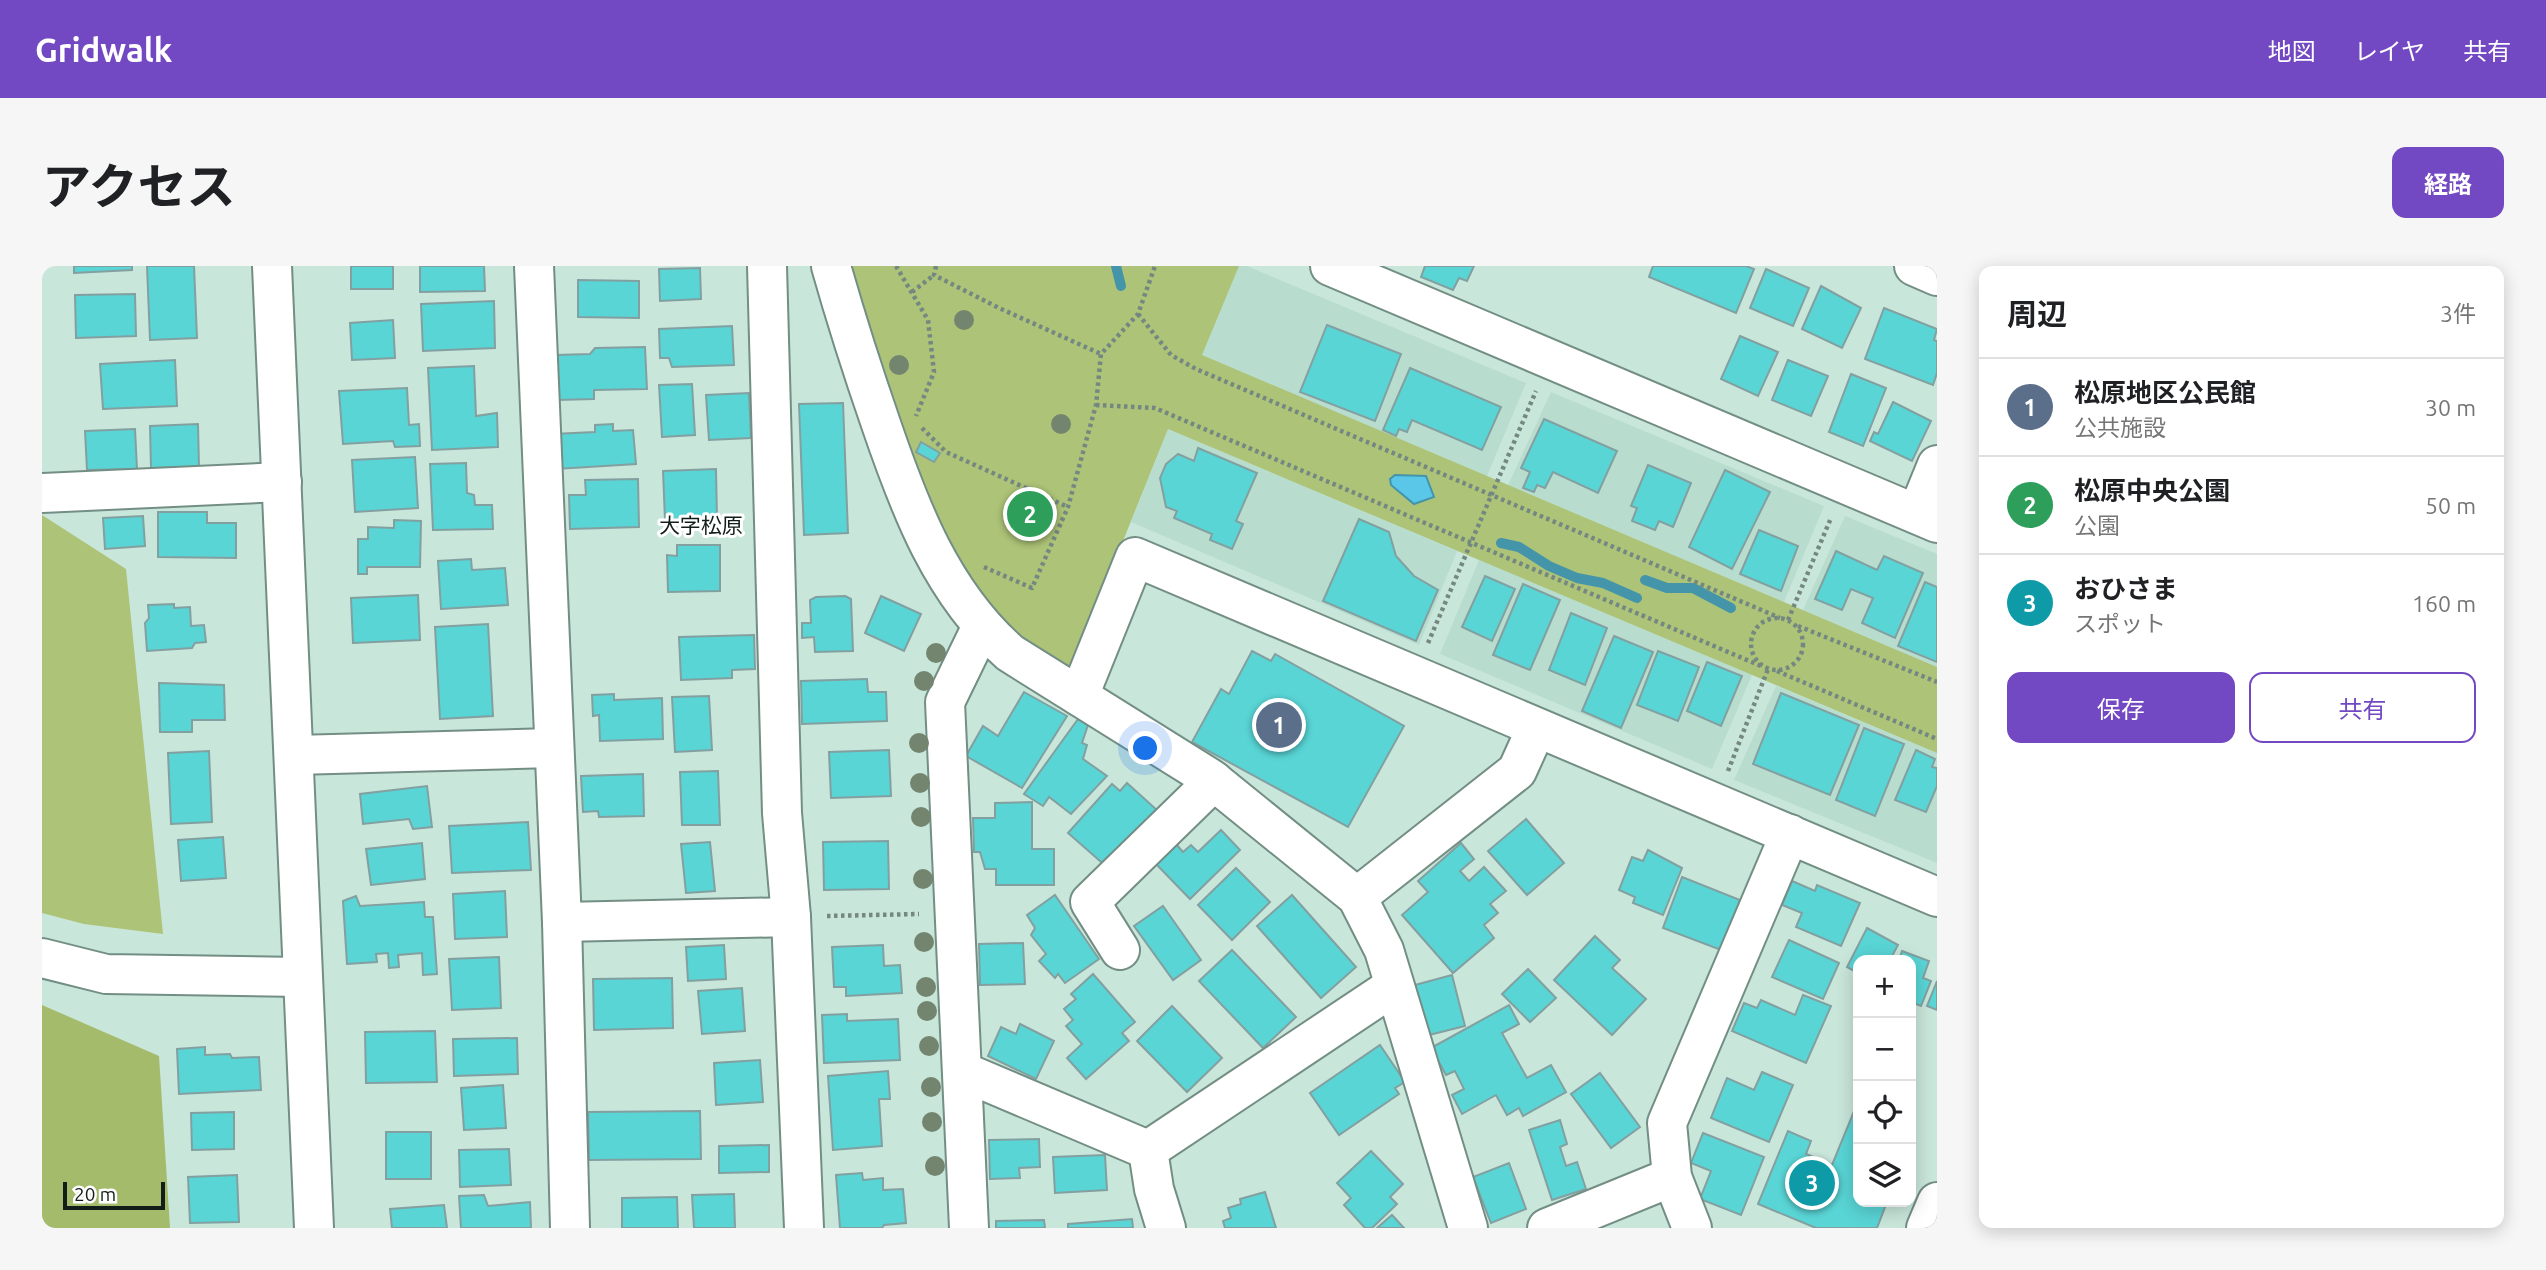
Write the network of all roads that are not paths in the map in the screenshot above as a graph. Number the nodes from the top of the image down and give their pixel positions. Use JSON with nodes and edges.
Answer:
{"nodes":[{"id":1,"x":272,"y":266,"type":"edge"},
{"id":2,"x":534,"y":266,"type":"edge"},
{"id":3,"x":767,"y":266,"type":"edge"},
{"id":4,"x":831,"y":266,"type":"edge"},
{"id":5,"x":1330,"y":266,"type":"edge"},
{"id":6,"x":1914,"y":266,"type":"edge"},
{"id":7,"x":1937,"y":276,"type":"edge"},
{"id":8,"x":1937,"y":465,"type":"edge"},
{"id":9,"x":282,"y":482,"type":"junction"},
{"id":10,"x":42,"y":493,"type":"edge"},
{"id":11,"x":1927,"y":518,"type":"edge"},
{"id":12,"x":971,"y":613,"type":"junction"},
{"id":13,"x":1079,"y":696,"type":"junction"},
{"id":14,"x":1536,"y":729,"type":"junction"},
{"id":15,"x":552,"y":748,"type":"junction"},
{"id":16,"x":295,"y":755,"type":"junction"},
{"id":17,"x":1214,"y":781,"type":"junction"},
{"id":18,"x":1790,"y":834,"type":"junction"},
{"id":19,"x":1357,"y":897,"type":"junction"},
{"id":20,"x":1937,"y":897,"type":"edge"},
{"id":21,"x":791,"y":917,"type":"junction"},
{"id":22,"x":562,"y":922,"type":"junction"},
{"id":23,"x":1120,"y":950,"type":"dead end"},
{"id":24,"x":42,"y":958,"type":"edge"},
{"id":25,"x":301,"y":977,"type":"junction"},
{"id":26,"x":1394,"y":986,"type":"junction"},
{"id":27,"x":964,"y":1072,"type":"junction"},
{"id":28,"x":1148,"y":1150,"type":"junction"},
{"id":29,"x":1672,"y":1177,"type":"junction"},
{"id":30,"x":1937,"y":1202,"type":"edge"},
{"id":31,"x":314,"y":1228,"type":"edge"},
{"id":32,"x":570,"y":1228,"type":"edge"},
{"id":33,"x":804,"y":1228,"type":"edge"},
{"id":34,"x":969,"y":1228,"type":"edge"},
{"id":35,"x":1166,"y":1228,"type":"edge"},
{"id":36,"x":1468,"y":1228,"type":"edge"},
{"id":37,"x":1547,"y":1228,"type":"edge"},
{"id":38,"x":1692,"y":1228,"type":"edge"},
{"id":39,"x":1926,"y":1228,"type":"edge"}],
"edges":[{"from":1,"to":9,"type":"street"},
{"from":2,"to":15,"type":"street"},
{"from":3,"to":21,"type":"street"},
{"from":4,"to":12,"type":"street"},
{"from":5,"to":11,"type":"street"},
{"from":6,"to":7,"type":"street"},
{"from":8,"to":11,"type":"street"},
{"from":9,"to":10,"type":"street"},
{"from":9,"to":16,"type":"street"},
{"from":12,"to":13,"type":"street"},
{"from":12,"to":27,"type":"street"},
{"from":13,"to":14,"type":"street"},
{"from":13,"to":17,"type":"street"},
{"from":14,"to":18,"type":"street"},
{"from":14,"to":19,"type":"street"},
{"from":15,"to":16,"type":"street"},
{"from":15,"to":22,"type":"street"},
{"from":16,"to":25,"type":"street"},
{"from":17,"to":19,"type":"street"},
{"from":17,"to":23,"type":"street"},
{"from":18,"to":20,"type":"street"},
{"from":18,"to":29,"type":"street"},
{"from":19,"to":26,"type":"street"},
{"from":21,"to":22,"type":"street"},
{"from":21,"to":33,"type":"street"},
{"from":22,"to":32,"type":"street"},
{"from":24,"to":25,"type":"street"},
{"from":25,"to":31,"type":"street"},
{"from":26,"to":28,"type":"street"},
{"from":26,"to":36,"type":"street"},
{"from":27,"to":28,"type":"street"},
{"from":27,"to":34,"type":"street"},
{"from":28,"to":35,"type":"street"},
{"from":29,"to":37,"type":"street"},
{"from":29,"to":38,"type":"street"},
{"from":30,"to":39,"type":"street"}]}
